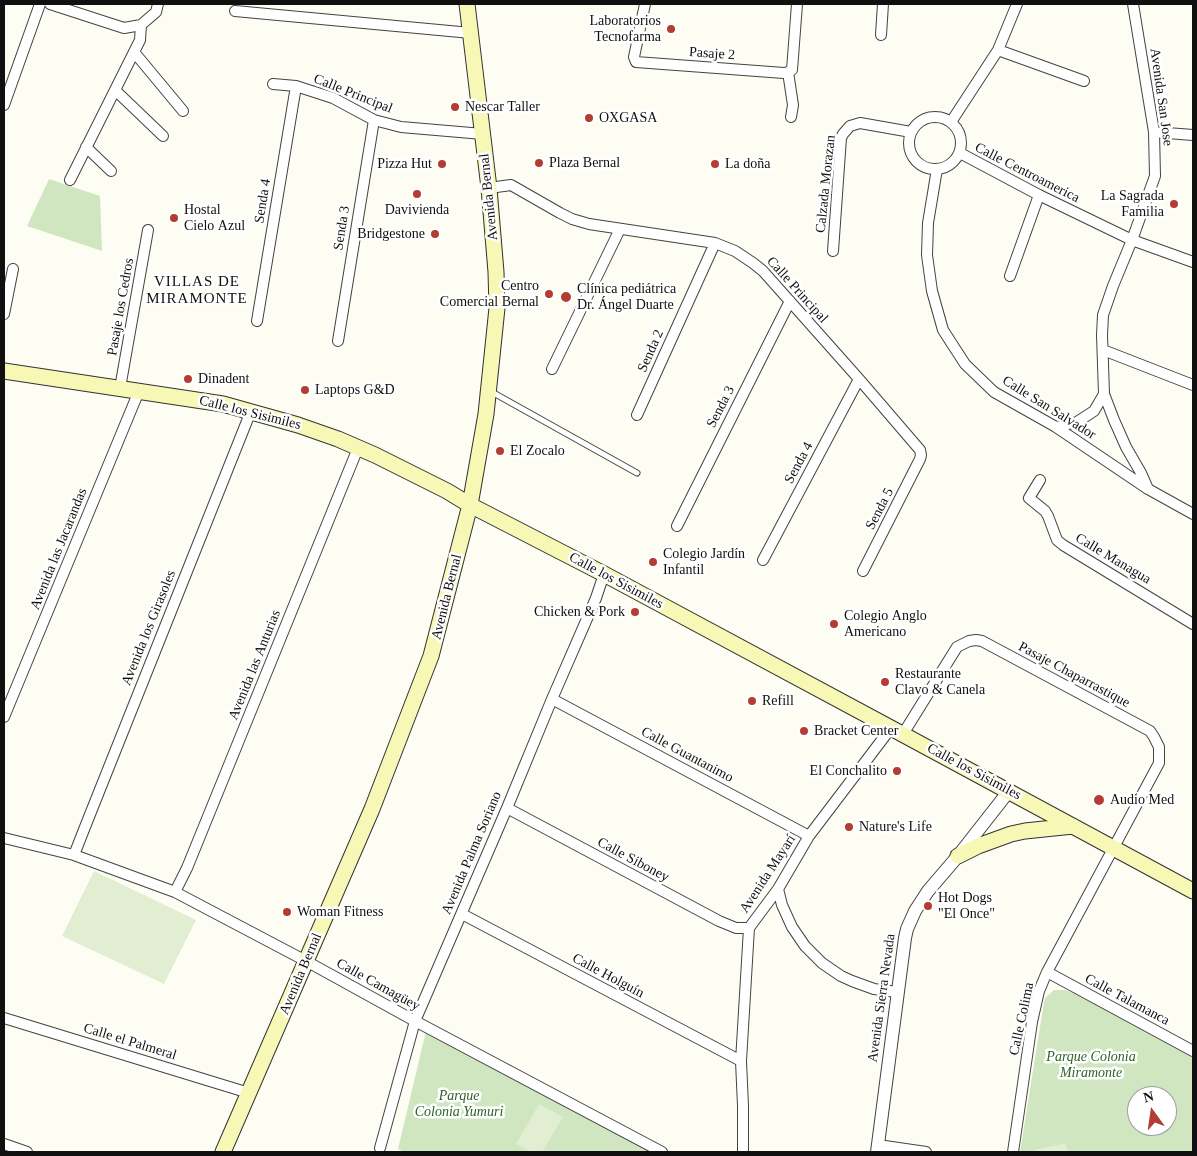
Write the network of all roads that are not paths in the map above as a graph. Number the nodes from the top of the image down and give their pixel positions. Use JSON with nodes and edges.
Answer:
{"nodes":[{"id":1,"x":40,"y":4,"type":"edge"},
{"id":2,"x":50,"y":4,"type":"edge"},
{"id":3,"x":158,"y":4,"type":"edge"},
{"id":4,"x":467,"y":4,"type":"edge"},
{"id":5,"x":645,"y":4,"type":"edge"},
{"id":6,"x":797,"y":4,"type":"edge"},
{"id":7,"x":883,"y":4,"type":"edge"},
{"id":8,"x":1017,"y":4,"type":"edge"},
{"id":9,"x":1133,"y":4,"type":"edge"},
{"id":10,"x":235,"y":11,"type":"dead end"},
{"id":11,"x":141,"y":25,"type":"junction"},
{"id":12,"x":471,"y":32,"type":"junction"},
{"id":13,"x":881,"y":35,"type":"dead end"},
{"id":14,"x":998,"y":50,"type":"junction"},
{"id":15,"x":134,"y":52,"type":"junction"},
{"id":16,"x":790,"y":71,"type":"junction"},
{"id":17,"x":1084,"y":81,"type":"dead end"},
{"id":18,"x":273,"y":84,"type":"dead end"},
{"id":19,"x":296,"y":86,"type":"junction"},
{"id":20,"x":115,"y":90,"type":"junction"},
{"id":21,"x":4,"y":101,"type":"edge"},
{"id":22,"x":183,"y":111,"type":"dead end"},
{"id":23,"x":791,"y":118,"type":"dead end"},
{"id":24,"x":374,"y":120,"type":"junction"},
{"id":25,"x":952,"y":122,"type":"junction"},
{"id":26,"x":911,"y":132,"type":"junction"},
{"id":27,"x":1154,"y":132,"type":"junction"},
{"id":28,"x":483,"y":134,"type":"junction"},
{"id":29,"x":1193,"y":135,"type":"edge"},
{"id":30,"x":163,"y":136,"type":"dead end"},
{"id":31,"x":86,"y":147,"type":"junction"},
{"id":32,"x":960,"y":153,"type":"junction"},
{"id":33,"x":937,"y":169,"type":"junction"},
{"id":34,"x":111,"y":171,"type":"dead end"},
{"id":35,"x":70,"y":180,"type":"dead end"},
{"id":36,"x":489,"y":188,"type":"junction"},
{"id":37,"x":1039,"y":195,"type":"junction"},
{"id":38,"x":620,"y":229,"type":"junction"},
{"id":39,"x":148,"y":230,"type":"dead end"},
{"id":40,"x":1132,"y":240,"type":"junction"},
{"id":41,"x":715,"y":243,"type":"junction"},
{"id":42,"x":833,"y":250,"type":"dead end"},
{"id":43,"x":1193,"y":262,"type":"edge"},
{"id":44,"x":13,"y":269,"type":"dead end"},
{"id":45,"x":1010,"y":276,"type":"dead end"},
{"id":46,"x":790,"y":301,"type":"junction"},
{"id":47,"x":4,"y":314,"type":"edge"},
{"id":48,"x":257,"y":321,"type":"dead end"},
{"id":49,"x":338,"y":341,"type":"dead end"},
{"id":50,"x":1103,"y":350,"type":"junction"},
{"id":51,"x":552,"y":369,"type":"dead end"},
{"id":52,"x":4,"y":371,"type":"edge"},
{"id":53,"x":858,"y":379,"type":"junction"},
{"id":54,"x":1193,"y":385,"type":"edge"},
{"id":55,"x":120,"y":388,"type":"junction"},
{"id":56,"x":139,"y":391,"type":"junction"},
{"id":57,"x":490,"y":391,"type":"junction"},
{"id":58,"x":1104,"y":394,"type":"junction"},
{"id":59,"x":251,"y":411,"type":"junction"},
{"id":60,"x":637,"y":415,"type":"dead end"},
{"id":61,"x":1056,"y":427,"type":"junction"},
{"id":62,"x":358,"y":448,"type":"junction"},
{"id":63,"x":920,"y":459,"type":"joint"},
{"id":64,"x":637,"y":473,"type":"dead end"},
{"id":65,"x":1040,"y":480,"type":"dead end"},
{"id":66,"x":1148,"y":489,"type":"junction"},
{"id":67,"x":470,"y":504,"type":"junction"},
{"id":68,"x":1193,"y":514,"type":"edge"},
{"id":69,"x":677,"y":526,"type":"dead end"},
{"id":70,"x":763,"y":560,"type":"dead end"},
{"id":71,"x":864,"y":572,"type":"dead end"},
{"id":72,"x":604,"y":574,"type":"junction"},
{"id":73,"x":1193,"y":624,"type":"edge"},
{"id":74,"x":552,"y":699,"type":"junction"},
{"id":75,"x":4,"y":717,"type":"edge"},
{"id":76,"x":897,"y":731,"type":"junction"},
{"id":77,"x":1009,"y":791,"type":"junction"},
{"id":78,"x":507,"y":808,"type":"junction"},
{"id":79,"x":1073,"y":826,"type":"junction"},
{"id":80,"x":809,"y":836,"type":"junction"},
{"id":81,"x":4,"y":838,"type":"edge"},
{"id":82,"x":1113,"y":848,"type":"junction"},
{"id":83,"x":74,"y":855,"type":"junction"},
{"id":84,"x":958,"y":856,"type":"junction"},
{"id":85,"x":778,"y":889,"type":"junction"},
{"id":86,"x":1193,"y":891,"type":"edge"},
{"id":87,"x":175,"y":892,"type":"junction"},
{"id":88,"x":462,"y":914,"type":"junction"},
{"id":89,"x":749,"y":928,"type":"junction"},
{"id":90,"x":306,"y":961,"type":"junction"},
{"id":91,"x":1047,"y":972,"type":"junction"},
{"id":92,"x":897,"y":992,"type":"junction"},
{"id":93,"x":4,"y":1018,"type":"edge"},
{"id":94,"x":415,"y":1021,"type":"junction"},
{"id":95,"x":1193,"y":1051,"type":"edge"},
{"id":96,"x":741,"y":1061,"type":"junction"},
{"id":97,"x":249,"y":1093,"type":"junction"},
{"id":98,"x":4,"y":1144,"type":"edge"},
{"id":99,"x":380,"y":1148,"type":"dead end"},
{"id":100,"x":877,"y":1149,"type":"edge"},
{"id":101,"x":27,"y":1152,"type":"edge"},
{"id":102,"x":223,"y":1152,"type":"edge"},
{"id":103,"x":662,"y":1152,"type":"edge"},
{"id":104,"x":743,"y":1152,"type":"edge"},
{"id":105,"x":926,"y":1152,"type":"edge"},
{"id":106,"x":1013,"y":1152,"type":"edge"}],
"edges":[{"from":1,"to":21,"type":"street"},
{"from":2,"to":11,"type":"street"},
{"from":3,"to":11,"type":"street"},
{"from":4,"to":12,"type":"main road","name":"Avenida Bernal"},
{"from":5,"to":16,"type":"street","name":"Pasaje 2"},
{"from":6,"to":16,"type":"street"},
{"from":7,"to":13,"type":"street"},
{"from":8,"to":14,"type":"street"},
{"from":9,"to":27,"type":"street","name":"Avenida San Jose"},
{"from":10,"to":12,"type":"street"},
{"from":11,"to":15,"type":"street"},
{"from":12,"to":28,"type":"main road","name":"Avenida Bernal"},
{"from":14,"to":17,"type":"street"},
{"from":14,"to":25,"type":"street"},
{"from":15,"to":20,"type":"street"},
{"from":15,"to":22,"type":"street"},
{"from":16,"to":23,"type":"street"},
{"from":18,"to":19,"type":"street","name":"Calle Principal"},
{"from":19,"to":24,"type":"street","name":"Calle Principal"},
{"from":19,"to":48,"type":"street","name":"Senda 4"},
{"from":20,"to":30,"type":"street"},
{"from":20,"to":31,"type":"street"},
{"from":24,"to":28,"type":"street","name":"Calle Principal"},
{"from":24,"to":49,"type":"street","name":"Senda 3"},
{"from":25,"to":26,"type":"street"},
{"from":25,"to":32,"type":"street"},
{"from":26,"to":33,"type":"street"},
{"from":26,"to":42,"type":"street","name":"Calzada Morazan"},
{"from":27,"to":29,"type":"street"},
{"from":27,"to":40,"type":"street","name":"Avenida San Jose"},
{"from":28,"to":36,"type":"main road","name":"Avenida Bernal"},
{"from":31,"to":34,"type":"street"},
{"from":31,"to":35,"type":"street"},
{"from":32,"to":33,"type":"street"},
{"from":32,"to":37,"type":"street","name":"Calle Centroamerica"},
{"from":33,"to":61,"type":"street","name":"Calle San Salvador"},
{"from":36,"to":38,"type":"street","name":"Calle Principal"},
{"from":36,"to":57,"type":"main road","name":"Avenida Bernal"},
{"from":37,"to":40,"type":"street","name":"Calle Centroamerica"},
{"from":37,"to":45,"type":"street"},
{"from":38,"to":41,"type":"street","name":"Calle Principal"},
{"from":38,"to":51,"type":"street"},
{"from":39,"to":55,"type":"street","name":"Pasaje los Cedros"},
{"from":40,"to":43,"type":"street","name":"Calle Centroamerica"},
{"from":40,"to":50,"type":"street","name":"Avenida San Jose"},
{"from":41,"to":46,"type":"street","name":"Calle Principal"},
{"from":41,"to":60,"type":"street","name":"Senda 2"},
{"from":44,"to":47,"type":"street"},
{"from":46,"to":53,"type":"street","name":"Calle Principal"},
{"from":46,"to":69,"type":"street","name":"Senda 3"},
{"from":50,"to":54,"type":"street"},
{"from":50,"to":58,"type":"street","name":"Avenida San Jose"},
{"from":52,"to":55,"type":"main road","name":"Calle los Sisimiles"},
{"from":53,"to":63,"type":"street","name":"Calle Principal"},
{"from":53,"to":70,"type":"street","name":"Senda 4"},
{"from":55,"to":56,"type":"main road","name":"Calle los Sisimiles"},
{"from":56,"to":59,"type":"main road","name":"Calle los Sisimiles"},
{"from":56,"to":75,"type":"street","name":"Avenida las Jacarandas"},
{"from":57,"to":64,"type":"lane"},
{"from":57,"to":67,"type":"main road","name":"Avenida Bernal"},
{"from":58,"to":61,"type":"street"},
{"from":58,"to":66,"type":"street","name":"Avenida San Jose"},
{"from":59,"to":62,"type":"main road","name":"Calle los Sisimiles"},
{"from":59,"to":83,"type":"street","name":"Avenida los Girasoles"},
{"from":61,"to":66,"type":"street","name":"Calle San Salvador"},
{"from":62,"to":67,"type":"main road","name":"Calle los Sisimiles"},
{"from":62,"to":87,"type":"street","name":"Avenida las Anturias"},
{"from":63,"to":71,"type":"street","name":"Senda 5"},
{"from":65,"to":73,"type":"street","name":"Calle Managua"},
{"from":66,"to":68,"type":"street","name":"Calle San Salvador"},
{"from":67,"to":72,"type":"main road","name":"Calle los Sisimiles"},
{"from":67,"to":90,"type":"main road","name":"Avenida Bernal"},
{"from":72,"to":74,"type":"street","name":"Avenida Palma Soriano"},
{"from":72,"to":76,"type":"main road","name":"Calle los Sisimiles"},
{"from":74,"to":78,"type":"street","name":"Avenida Palma Soriano"},
{"from":74,"to":80,"type":"street","name":"Calle Guantanimo"},
{"from":76,"to":77,"type":"main road","name":"Calle los Sisimiles"},
{"from":76,"to":80,"type":"street","name":"Avenida Mayarí"},
{"from":76,"to":82,"type":"street","name":"Pasaje Chaparrastique"},
{"from":77,"to":79,"type":"main road","name":"Calle los Sisimiles"},
{"from":77,"to":84,"type":"street","name":"Avenida Sierra Nevada"},
{"from":78,"to":88,"type":"street","name":"Avenida Palma Soriano"},
{"from":78,"to":89,"type":"street","name":"Calle Siboney"},
{"from":79,"to":82,"type":"main road","name":"Calle los Sisimiles"},
{"from":79,"to":84,"type":"main road"},
{"from":80,"to":85,"type":"street","name":"Avenida Mayarí"},
{"from":81,"to":83,"type":"street","name":"Calle Camagüey"},
{"from":82,"to":86,"type":"main road","name":"Calle los Sisimiles"},
{"from":82,"to":91,"type":"street","name":"Calle Colima"},
{"from":83,"to":87,"type":"street","name":"Calle Camagüey"},
{"from":84,"to":92,"type":"street","name":"Avenida Sierra Nevada"},
{"from":85,"to":89,"type":"street","name":"Avenida Mayarí"},
{"from":85,"to":92,"type":"street"},
{"from":87,"to":90,"type":"street","name":"Calle Camagüey"},
{"from":88,"to":94,"type":"street","name":"Avenida Palma Soriano"},
{"from":88,"to":96,"type":"street","name":"Calle Holguín"},
{"from":89,"to":96,"type":"street","name":"Avenida Mayarí"},
{"from":90,"to":94,"type":"street","name":"Calle Camagüey"},
{"from":90,"to":97,"type":"main road","name":"Avenida Bernal"},
{"from":91,"to":95,"type":"street","name":"Calle Talamanca"},
{"from":91,"to":106,"type":"street","name":"Calle Colima"},
{"from":92,"to":100,"type":"street","name":"Avenida Sierra Nevada"},
{"from":93,"to":97,"type":"street","name":"Calle el Palmeral"},
{"from":94,"to":99,"type":"street","name":"Avenida Palma Soriano"},
{"from":94,"to":103,"type":"street","name":"Calle Camagüey"},
{"from":96,"to":104,"type":"street","name":"Avenida Mayarí"},
{"from":97,"to":102,"type":"main road","name":"Avenida Bernal"},
{"from":98,"to":101,"type":"street"},
{"from":100,"to":105,"type":"street"}]}
